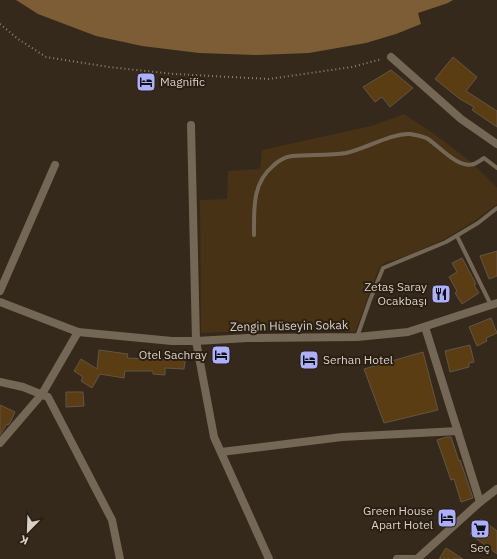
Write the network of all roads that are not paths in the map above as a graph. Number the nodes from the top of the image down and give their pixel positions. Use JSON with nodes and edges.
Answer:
{"nodes":[{"id":1,"x":391,"y":57,"type":"road end"},
{"id":2,"x":191,"y":125,"type":"dead end"},
{"id":3,"x":497,"y":144,"type":"edge"},
{"id":4,"x":55,"y":165,"type":"dead end"},
{"id":5,"x":497,"y":168,"type":"edge"},
{"id":6,"x":497,"y":208,"type":"edge"},
{"id":7,"x":254,"y":236,"type":"dead end"},
{"id":8,"x":456,"y":236,"type":"junction"},
{"id":9,"x":0,"y":291,"type":"edge"},
{"id":10,"x":0,"y":302,"type":"edge"},
{"id":11,"x":494,"y":304,"type":"edge"},
{"id":12,"x":425,"y":328,"type":"junction"},
{"id":13,"x":78,"y":332,"type":"junction"},
{"id":14,"x":357,"y":337,"type":"junction"},
{"id":15,"x":196,"y":341,"type":"junction"},
{"id":16,"x":0,"y":382,"type":"edge"},
{"id":17,"x":42,"y":394,"type":"junction"},
{"id":18,"x":458,"y":431,"type":"junction"},
{"id":19,"x":0,"y":443,"type":"edge"},
{"id":20,"x":221,"y":452,"type":"junction"},
{"id":21,"x":497,"y":489,"type":"edge"},
{"id":22,"x":480,"y":502,"type":"junction"},
{"id":23,"x":120,"y":559,"type":"edge"},
{"id":24,"x":269,"y":559,"type":"edge"},
{"id":25,"x":396,"y":559,"type":"edge"},
{"id":26,"x":417,"y":559,"type":"edge"}],
"edges":[{"from":1,"to":3,"type":"street"},
{"from":2,"to":15,"type":"street"},
{"from":4,"to":9,"type":"street"},
{"from":5,"to":7,"type":"lane"},
{"from":6,"to":8,"type":"lane"},
{"from":8,"to":11,"type":"lane"},
{"from":8,"to":14,"type":"lane"},
{"from":10,"to":13,"type":"street","name":"Zengin Hüseyin Sokak"},
{"from":11,"to":12,"type":"street","name":"Zengin Hüseyin Sokak"},
{"from":12,"to":14,"type":"street","name":"Zengin Hüseyin Sokak"},
{"from":12,"to":18,"type":"street"},
{"from":13,"to":15,"type":"street","name":"Zengin Hüseyin Sokak"},
{"from":13,"to":17,"type":"street"},
{"from":14,"to":15,"type":"street","name":"Zengin Hüseyin Sokak"},
{"from":15,"to":20,"type":"street"},
{"from":16,"to":17,"type":"street"},
{"from":17,"to":19,"type":"street"},
{"from":17,"to":23,"type":"street"},
{"from":18,"to":20,"type":"street"},
{"from":18,"to":22,"type":"street"},
{"from":20,"to":24,"type":"street"},
{"from":21,"to":22,"type":"street"},
{"from":22,"to":26,"type":"street"},
{"from":25,"to":26,"type":"street"}]}
